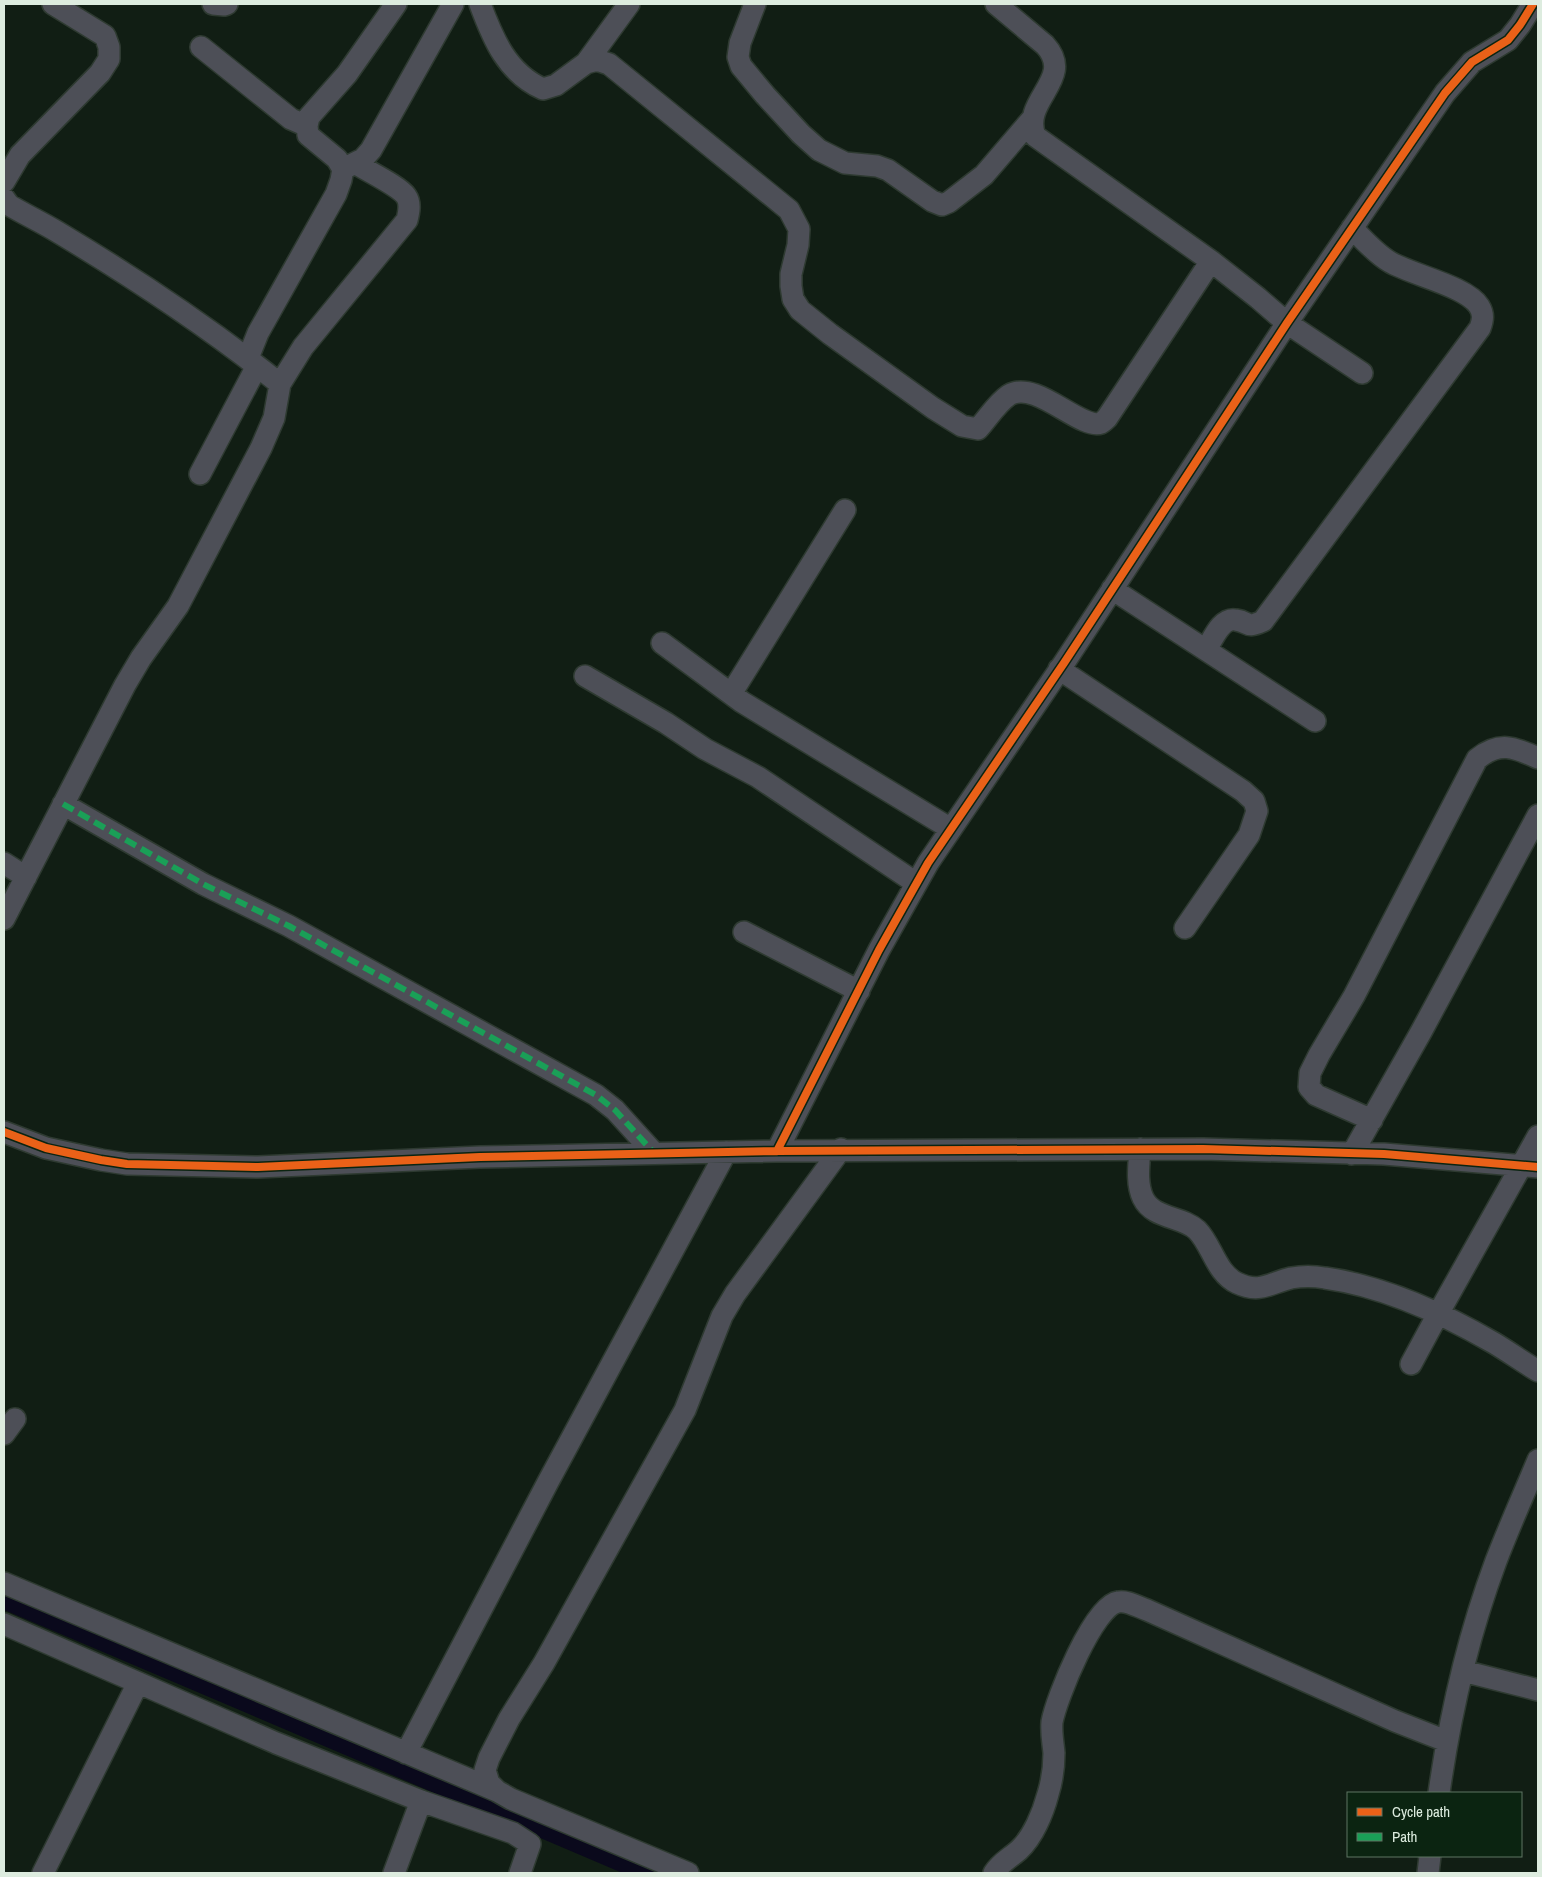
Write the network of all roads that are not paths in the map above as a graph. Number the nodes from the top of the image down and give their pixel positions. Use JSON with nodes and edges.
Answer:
{"nodes":[{"id":1,"x":53,"y":4,"type":"edge"},
{"id":2,"x":213,"y":4,"type":"edge"},
{"id":3,"x":227,"y":4,"type":"edge"},
{"id":4,"x":396,"y":4,"type":"edge"},
{"id":5,"x":453,"y":4,"type":"edge"},
{"id":6,"x":480,"y":4,"type":"edge"},
{"id":7,"x":629,"y":4,"type":"edge"},
{"id":8,"x":755,"y":4,"type":"edge"},
{"id":9,"x":996,"y":4,"type":"edge"},
{"id":10,"x":1533,"y":4,"type":"edge"},
{"id":11,"x":201,"y":47,"type":"dead end"},
{"id":12,"x":586,"y":63,"type":"junction"},
{"id":13,"x":1032,"y":119,"type":"junction"},
{"id":14,"x":307,"y":126,"type":"junction"},
{"id":15,"x":349,"y":166,"type":"junction"},
{"id":16,"x":4,"y":182,"type":"edge"},
{"id":17,"x":4,"y":198,"type":"edge"},
{"id":18,"x":1352,"y":228,"type":"junction"},
{"id":19,"x":1211,"y":261,"type":"junction"},
{"id":20,"x":1287,"y":323,"type":"junction"},
{"id":21,"x":252,"y":362,"type":"junction"},
{"id":22,"x":1362,"y":373,"type":"dead end"},
{"id":23,"x":280,"y":384,"type":"junction"},
{"id":24,"x":200,"y":474,"type":"dead end"},
{"id":25,"x":845,"y":510,"type":"dead end"},
{"id":26,"x":1112,"y":589,"type":"junction"},
{"id":27,"x":662,"y":643,"type":"dead end"},
{"id":28,"x":1206,"y":650,"type":"junction"},
{"id":29,"x":1059,"y":669,"type":"junction"},
{"id":30,"x":585,"y":676,"type":"dead end"},
{"id":31,"x":731,"y":694,"type":"junction"},
{"id":32,"x":1314,"y":720,"type":"dead end"},
{"id":33,"x":1538,"y":758,"type":"edge"},
{"id":34,"x":63,"y":804,"type":"junction"},
{"id":35,"x":1538,"y":815,"type":"edge"},
{"id":36,"x":951,"y":829,"type":"junction"},
{"id":37,"x":4,"y":862,"type":"edge"},
{"id":38,"x":26,"y":877,"type":"junction"},
{"id":39,"x":916,"y":883,"type":"junction"},
{"id":40,"x":4,"y":920,"type":"edge"},
{"id":41,"x":1185,"y":928,"type":"dead end"},
{"id":42,"x":744,"y":932,"type":"dead end"},
{"id":43,"x":859,"y":991,"type":"junction"},
{"id":44,"x":1372,"y":1120,"type":"junction"},
{"id":45,"x":4,"y":1132,"type":"edge"},
{"id":46,"x":1538,"y":1136,"type":"edge"},
{"id":47,"x":1140,"y":1149,"type":"junction"},
{"id":48,"x":777,"y":1150,"type":"junction"},
{"id":49,"x":841,"y":1150,"type":"junction"},
{"id":50,"x":726,"y":1152,"type":"junction"},
{"id":51,"x":654,"y":1153,"type":"junction"},
{"id":52,"x":1352,"y":1154,"type":"junction"},
{"id":53,"x":1530,"y":1166,"type":"edge"},
{"id":54,"x":1438,"y":1314,"type":"junction"},
{"id":55,"x":1411,"y":1364,"type":"dead end"},
{"id":56,"x":1538,"y":1372,"type":"edge"},
{"id":57,"x":1538,"y":1460,"type":"edge"},
{"id":58,"x":4,"y":1583,"type":"edge"},
{"id":59,"x":4,"y":1624,"type":"edge"},
{"id":60,"x":1463,"y":1671,"type":"junction"},
{"id":61,"x":138,"y":1683,"type":"junction"},
{"id":62,"x":1538,"y":1690,"type":"edge"},
{"id":63,"x":1446,"y":1741,"type":"junction"},
{"id":64,"x":406,"y":1753,"type":"junction"},
{"id":65,"x":497,"y":1791,"type":"junction"},
{"id":66,"x":1439,"y":1792,"type":"edge"},
{"id":67,"x":421,"y":1801,"type":"junction"},
{"id":68,"x":543,"y":1812,"type":"junction"},
{"id":69,"x":530,"y":1844,"type":"junction"},
{"id":70,"x":1430,"y":1857,"type":"edge"},
{"id":71,"x":44,"y":1873,"type":"edge"},
{"id":72,"x":394,"y":1873,"type":"edge"},
{"id":73,"x":520,"y":1873,"type":"edge"},
{"id":74,"x":688,"y":1873,"type":"edge"},
{"id":75,"x":994,"y":1873,"type":"edge"},
{"id":76,"x":1428,"y":1873,"type":"edge"}],
"edges":[{"from":1,"to":16,"type":"street"},
{"from":2,"to":3,"type":"street"},
{"from":4,"to":14,"type":"street"},
{"from":5,"to":15,"type":"street"},
{"from":6,"to":12,"type":"street"},
{"from":7,"to":12,"type":"street"},
{"from":8,"to":13,"type":"street"},
{"from":9,"to":13,"type":"street"},
{"from":10,"to":18,"type":"street"},
{"from":11,"to":14,"type":"street"},
{"from":12,"to":19,"type":"street"},
{"from":13,"to":19,"type":"street"},
{"from":14,"to":15,"type":"street"},
{"from":15,"to":21,"type":"street"},
{"from":15,"to":23,"type":"street"},
{"from":17,"to":21,"type":"street"},
{"from":18,"to":20,"type":"street"},
{"from":18,"to":28,"type":"street"},
{"from":19,"to":20,"type":"street"},
{"from":20,"to":22,"type":"street"},
{"from":20,"to":26,"type":"street"},
{"from":21,"to":23,"type":"street"},
{"from":21,"to":24,"type":"street"},
{"from":23,"to":34,"type":"street"},
{"from":25,"to":31,"type":"street"},
{"from":26,"to":28,"type":"street"},
{"from":26,"to":29,"type":"street"},
{"from":27,"to":31,"type":"street"},
{"from":28,"to":32,"type":"street"},
{"from":29,"to":36,"type":"street"},
{"from":29,"to":41,"type":"street"},
{"from":30,"to":39,"type":"street"},
{"from":31,"to":36,"type":"street"},
{"from":33,"to":44,"type":"street"},
{"from":34,"to":38,"type":"street"},
{"from":34,"to":51,"type":"street"},
{"from":35,"to":44,"type":"street"},
{"from":36,"to":39,"type":"street"},
{"from":37,"to":38,"type":"street"},
{"from":38,"to":40,"type":"street"},
{"from":39,"to":43,"type":"street"},
{"from":42,"to":43,"type":"street"},
{"from":43,"to":48,"type":"street"},
{"from":44,"to":52,"type":"street"},
{"from":45,"to":51,"type":"street"},
{"from":46,"to":53,"type":"street"},
{"from":47,"to":49,"type":"street"},
{"from":47,"to":52,"type":"street"},
{"from":47,"to":54,"type":"street"},
{"from":48,"to":49,"type":"street"},
{"from":48,"to":50,"type":"street"},
{"from":49,"to":65,"type":"street"},
{"from":50,"to":51,"type":"street"},
{"from":50,"to":64,"type":"street"},
{"from":52,"to":53,"type":"street"},
{"from":53,"to":54,"type":"street"},
{"from":54,"to":55,"type":"street"},
{"from":54,"to":56,"type":"street"},
{"from":57,"to":60,"type":"street"},
{"from":58,"to":64,"type":"street"},
{"from":59,"to":61,"type":"street"},
{"from":60,"to":62,"type":"street"},
{"from":60,"to":63,"type":"street"},
{"from":61,"to":67,"type":"street"},
{"from":61,"to":71,"type":"street"},
{"from":63,"to":66,"type":"street"},
{"from":63,"to":75,"type":"street"},
{"from":64,"to":65,"type":"street"},
{"from":65,"to":68,"type":"street"},
{"from":67,"to":69,"type":"street"},
{"from":67,"to":72,"type":"street"},
{"from":68,"to":69,"type":"street"},
{"from":68,"to":74,"type":"street"},
{"from":69,"to":73,"type":"street"},
{"from":70,"to":76,"type":"street"}]}
